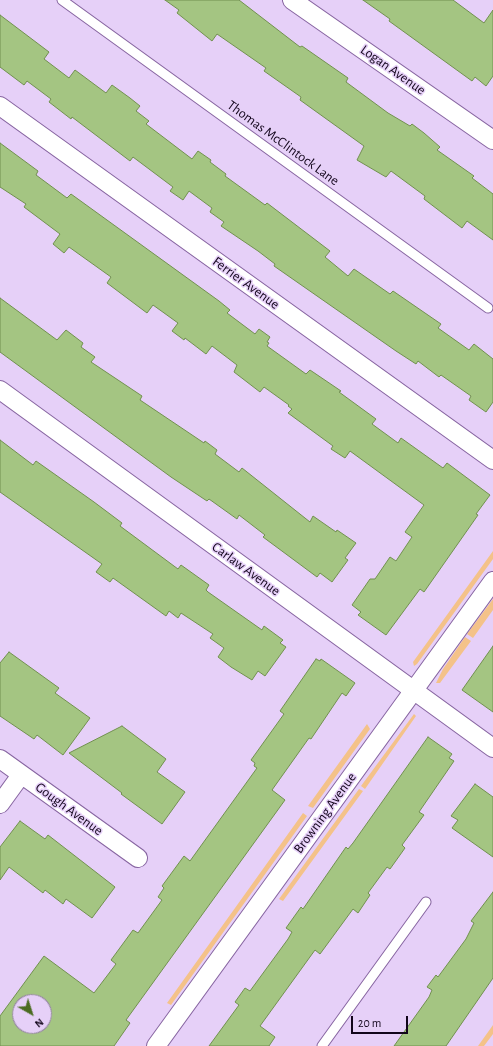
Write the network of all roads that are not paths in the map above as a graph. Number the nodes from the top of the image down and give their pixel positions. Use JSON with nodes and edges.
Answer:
{"nodes":[{"id":1,"x":62,"y":0,"type":"edge"},
{"id":2,"x":292,"y":0,"type":"edge"},
{"id":3,"x":0,"y":106,"type":"edge"},
{"id":4,"x":493,"y":140,"type":"edge"},
{"id":5,"x":488,"y":308,"type":"dead end"},
{"id":6,"x":0,"y":390,"type":"edge"},
{"id":7,"x":493,"y":460,"type":"edge"},
{"id":8,"x":493,"y":581,"type":"edge"},
{"id":9,"x":415,"y":690,"type":"junction"},
{"id":10,"x":493,"y":748,"type":"edge"},
{"id":11,"x":0,"y":759,"type":"edge"},
{"id":12,"x":21,"y":775,"type":"junction"},
{"id":13,"x":0,"y":804,"type":"edge"},
{"id":14,"x":138,"y":858,"type":"dead end"},
{"id":15,"x":426,"y":902,"type":"dead end"},
{"id":16,"x":156,"y":1046,"type":"edge"},
{"id":17,"x":322,"y":1046,"type":"edge"}],
"edges":[{"from":1,"to":5,"type":"lane","name":"Thomas McClintock Lane"},
{"from":2,"to":4,"type":"street","name":"Logan Avenue"},
{"from":3,"to":7,"type":"street","name":"Ferrier Avenue"},
{"from":6,"to":9,"type":"street","name":"Carlaw Avenue"},
{"from":8,"to":9,"type":"street","name":"Browning Avenue"},
{"from":9,"to":10,"type":"street","name":"Carlaw Avenue"},
{"from":9,"to":16,"type":"street","name":"Browning Avenue"},
{"from":11,"to":12,"type":"street","name":"Gough Avenue"},
{"from":12,"to":13,"type":"street"},
{"from":12,"to":14,"type":"street","name":"Gough Avenue"},
{"from":15,"to":17,"type":"lane"}]}
